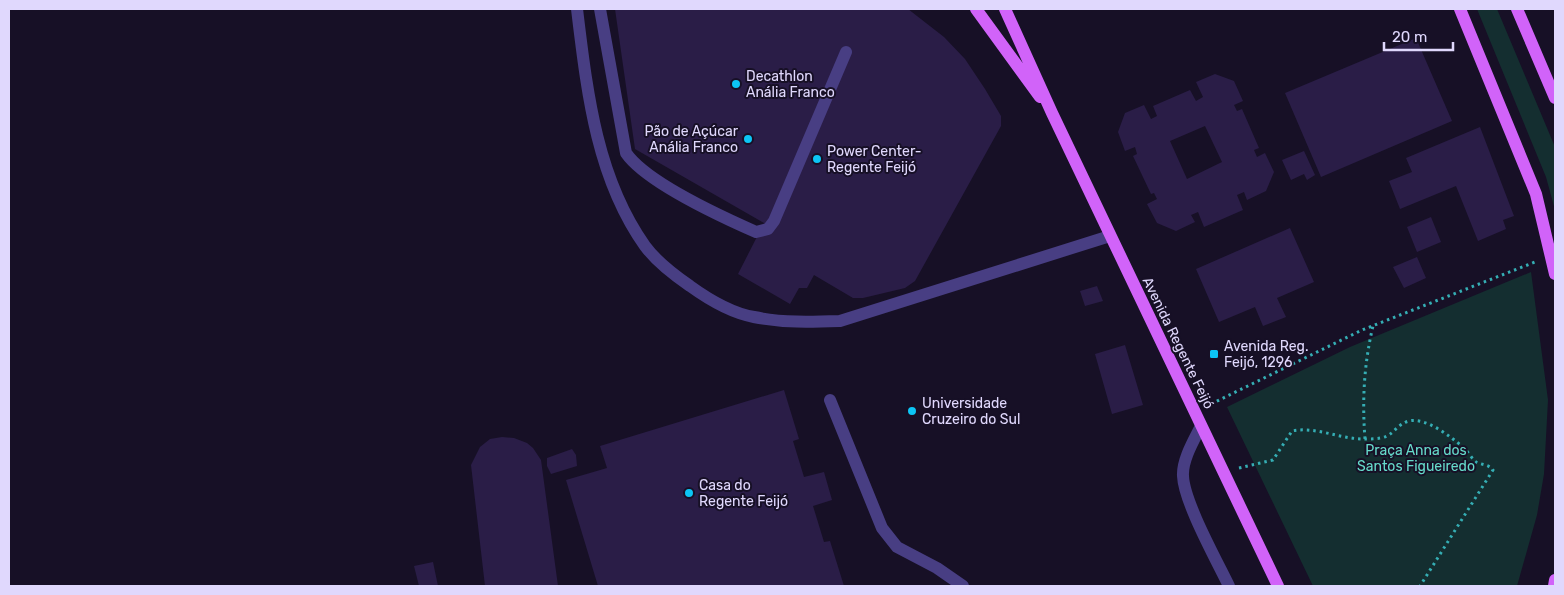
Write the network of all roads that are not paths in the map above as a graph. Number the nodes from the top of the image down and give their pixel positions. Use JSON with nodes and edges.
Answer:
{"nodes":[{"id":1,"x":576,"y":9,"type":"edge"},
{"id":2,"x":600,"y":9,"type":"edge"},
{"id":3,"x":976,"y":9,"type":"edge"},
{"id":4,"x":1005,"y":9,"type":"edge"},
{"id":5,"x":1460,"y":9,"type":"edge"},
{"id":6,"x":1517,"y":9,"type":"edge"},
{"id":7,"x":846,"y":52,"type":"dead end"},
{"id":8,"x":1555,"y":98,"type":"edge"},
{"id":9,"x":1052,"y":113,"type":"junction"},
{"id":10,"x":1110,"y":236,"type":"junction"},
{"id":11,"x":1555,"y":274,"type":"edge"},
{"id":12,"x":830,"y":400,"type":"dead end"},
{"id":13,"x":1201,"y":426,"type":"junction"},
{"id":14,"x":1555,"y":580,"type":"edge"},
{"id":15,"x":963,"y":586,"type":"edge"},
{"id":16,"x":1229,"y":586,"type":"edge"},
{"id":17,"x":1278,"y":586,"type":"edge"},
{"id":18,"x":1554,"y":586,"type":"edge"}],
"edges":[{"from":1,"to":10,"type":"lane"},
{"from":2,"to":7,"type":"lane"},
{"from":3,"to":9,"type":"main road","name":"Avenida Regente Feijó"},
{"from":4,"to":9,"type":"main road","name":"Avenida Regente Feijó"},
{"from":5,"to":11,"type":"main road"},
{"from":6,"to":8,"type":"main road"},
{"from":9,"to":10,"type":"main road","name":"Avenida Regente Feijó"},
{"from":10,"to":13,"type":"main road","name":"Avenida Regente Feijó"},
{"from":12,"to":15,"type":"lane"},
{"from":13,"to":16,"type":"lane"},
{"from":13,"to":17,"type":"main road","name":"Avenida Regente Feijó"},
{"from":14,"to":18,"type":"main road"}]}
